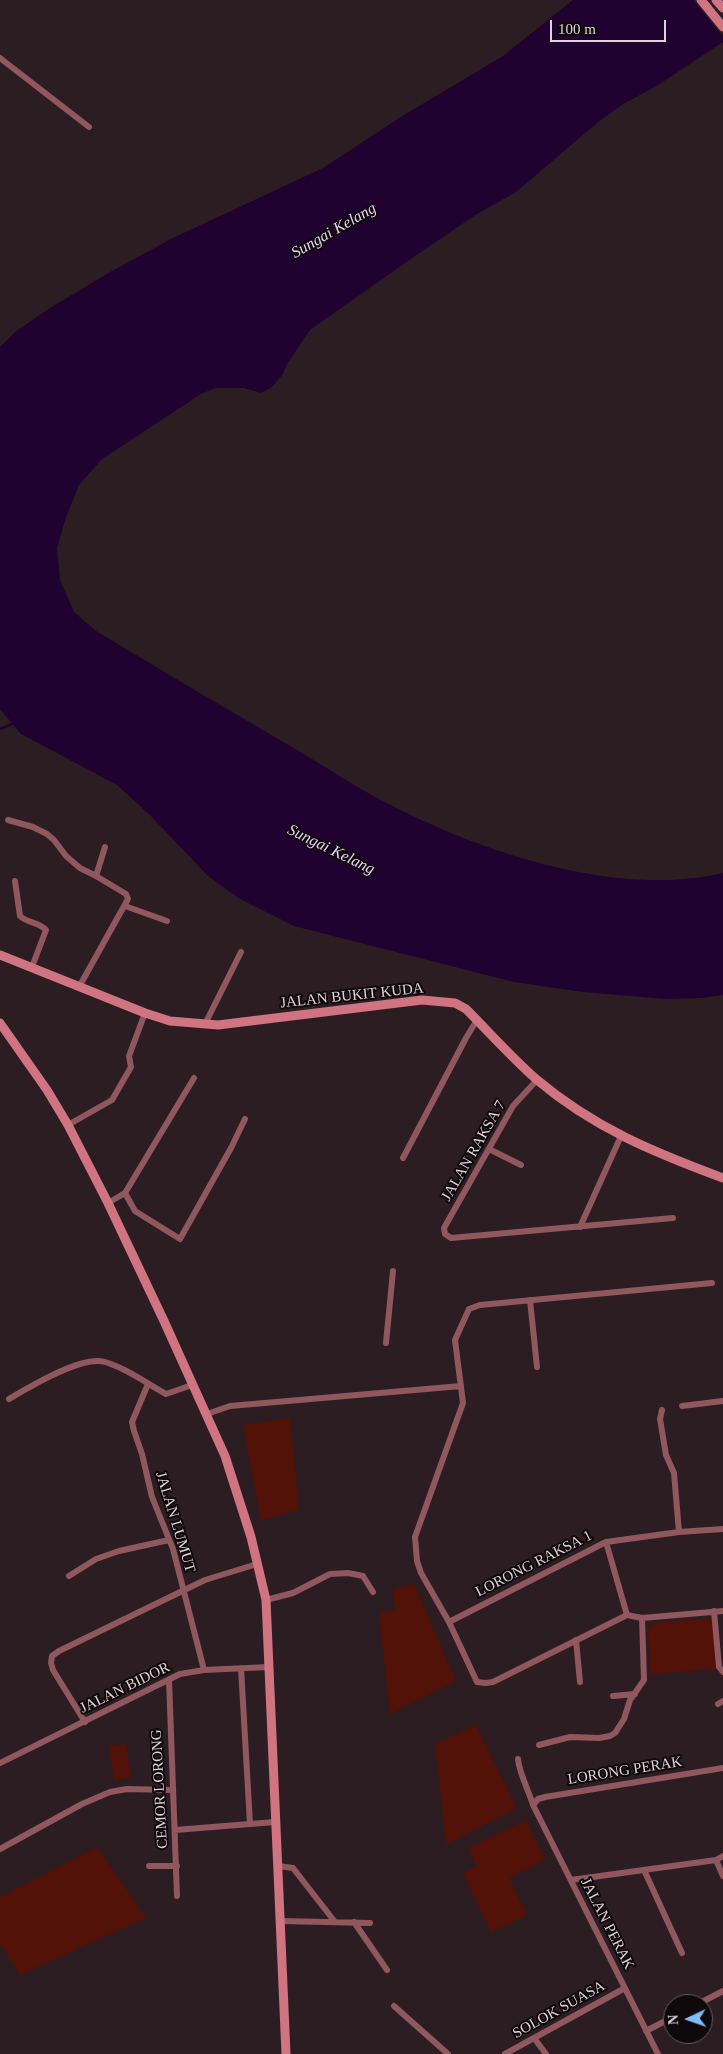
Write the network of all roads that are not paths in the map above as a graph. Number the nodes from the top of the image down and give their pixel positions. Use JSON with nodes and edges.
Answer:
{"nodes":[{"id":1,"x":700,"y":0,"type":"edge"},
{"id":2,"x":716,"y":0,"type":"edge"},
{"id":3,"x":723,"y":8,"type":"edge"},
{"id":4,"x":723,"y":27,"type":"edge"},
{"id":5,"x":0,"y":58,"type":"edge"},
{"id":6,"x":88,"y":127,"type":"dead end"},
{"id":7,"x":8,"y":820,"type":"dead end"},
{"id":8,"x":105,"y":846,"type":"dead end"},
{"id":9,"x":96,"y":876,"type":"junction"},
{"id":10,"x":14,"y":881,"type":"dead end"},
{"id":11,"x":125,"y":906,"type":"junction"},
{"id":12,"x":167,"y":921,"type":"dead end"},
{"id":13,"x":241,"y":952,"type":"dead end"},
{"id":14,"x":0,"y":955,"type":"edge"},
{"id":15,"x":32,"y":967,"type":"junction"},
{"id":16,"x":79,"y":987,"type":"junction"},
{"id":17,"x":145,"y":1014,"type":"junction"},
{"id":18,"x":477,"y":1020,"type":"junction"},
{"id":19,"x":0,"y":1023,"type":"edge"},
{"id":20,"x":205,"y":1024,"type":"junction"},
{"id":21,"x":194,"y":1078,"type":"dead end"},
{"id":22,"x":538,"y":1080,"type":"junction"},
{"id":23,"x":245,"y":1119,"type":"dead end"},
{"id":24,"x":68,"y":1125,"type":"junction"},
{"id":25,"x":620,"y":1136,"type":"junction"},
{"id":26,"x":489,"y":1149,"type":"junction"},
{"id":27,"x":402,"y":1158,"type":"dead end"},
{"id":28,"x":521,"y":1165,"type":"dead end"},
{"id":29,"x":723,"y":1178,"type":"edge"},
{"id":30,"x":126,"y":1193,"type":"junction"},
{"id":31,"x":108,"y":1203,"type":"junction"},
{"id":32,"x":673,"y":1218,"type":"dead end"},
{"id":33,"x":580,"y":1227,"type":"junction"},
{"id":34,"x":393,"y":1271,"type":"dead end"},
{"id":35,"x":712,"y":1283,"type":"dead end"},
{"id":36,"x":530,"y":1300,"type":"junction"},
{"id":37,"x":386,"y":1343,"type":"dead end"},
{"id":38,"x":537,"y":1367,"type":"dead end"},
{"id":39,"x":148,"y":1384,"type":"junction"},
{"id":40,"x":192,"y":1385,"type":"junction"},
{"id":41,"x":461,"y":1386,"type":"junction"},
{"id":42,"x":9,"y":1399,"type":"dead end"},
{"id":43,"x":723,"y":1401,"type":"edge"},
{"id":44,"x":682,"y":1406,"type":"dead end"},
{"id":45,"x":662,"y":1410,"type":"dead end"},
{"id":46,"x":207,"y":1414,"type":"junction"},
{"id":47,"x":723,"y":1530,"type":"edge"},
{"id":48,"x":679,"y":1532,"type":"junction"},
{"id":49,"x":169,"y":1540,"type":"junction"},
{"id":50,"x":606,"y":1542,"type":"junction"},
{"id":51,"x":258,"y":1564,"type":"junction"},
{"id":52,"x":69,"y":1576,"type":"dead end"},
{"id":53,"x":183,"y":1591,"type":"junction"},
{"id":54,"x":373,"y":1592,"type":"dead end"},
{"id":55,"x":266,"y":1600,"type":"junction"},
{"id":56,"x":714,"y":1611,"type":"junction"},
{"id":57,"x":723,"y":1611,"type":"edge"},
{"id":58,"x":627,"y":1615,"type":"junction"},
{"id":59,"x":642,"y":1618,"type":"junction"},
{"id":60,"x":449,"y":1622,"type":"junction"},
{"id":61,"x":576,"y":1640,"type":"junction"},
{"id":62,"x":270,"y":1667,"type":"junction"},
{"id":63,"x":241,"y":1668,"type":"junction"},
{"id":64,"x":204,"y":1670,"type":"junction"},
{"id":65,"x":723,"y":1672,"type":"edge"},
{"id":66,"x":169,"y":1680,"type":"junction"},
{"id":67,"x":580,"y":1682,"type":"dead end"},
{"id":68,"x":634,"y":1694,"type":"junction"},
{"id":69,"x":613,"y":1696,"type":"dead end"},
{"id":70,"x":85,"y":1722,"type":"junction"},
{"id":71,"x":539,"y":1745,"type":"dead end"},
{"id":72,"x":518,"y":1759,"type":"dead end"},
{"id":73,"x":0,"y":1763,"type":"edge"},
{"id":74,"x":723,"y":1768,"type":"edge"},
{"id":75,"x":172,"y":1790,"type":"junction"},
{"id":76,"x":533,"y":1805,"type":"junction"},
{"id":77,"x":275,"y":1822,"type":"junction"},
{"id":78,"x":250,"y":1824,"type":"junction"},
{"id":79,"x":175,"y":1830,"type":"junction"},
{"id":80,"x":0,"y":1849,"type":"edge"},
{"id":81,"x":723,"y":1856,"type":"edge"},
{"id":82,"x":716,"y":1860,"type":"junction"},
{"id":83,"x":149,"y":1866,"type":"dead end"},
{"id":84,"x":177,"y":1866,"type":"junction"},
{"id":85,"x":278,"y":1866,"type":"junction"},
{"id":86,"x":644,"y":1870,"type":"junction"},
{"id":87,"x":723,"y":1876,"type":"edge"},
{"id":88,"x":571,"y":1880,"type":"junction"},
{"id":89,"x":177,"y":1896,"type":"dead end"},
{"id":90,"x":280,"y":1921,"type":"junction"},
{"id":91,"x":335,"y":1922,"type":"junction"},
{"id":92,"x":354,"y":1922,"type":"junction"},
{"id":93,"x":370,"y":1923,"type":"dead end"},
{"id":94,"x":682,"y":1953,"type":"dead end"},
{"id":95,"x":387,"y":1970,"type":"dead end"},
{"id":96,"x":625,"y":1988,"type":"junction"},
{"id":97,"x":394,"y":2006,"type":"dead end"},
{"id":98,"x":663,"y":2022,"type":"edge"},
{"id":99,"x":646,"y":2031,"type":"junction"},
{"id":100,"x":534,"y":2038,"type":"junction"},
{"id":101,"x":286,"y":2054,"type":"edge"},
{"id":102,"x":448,"y":2054,"type":"edge"},
{"id":103,"x":505,"y":2054,"type":"edge"},
{"id":104,"x":546,"y":2054,"type":"edge"},
{"id":105,"x":658,"y":2054,"type":"edge"}],
"edges":[{"from":1,"to":4,"type":"street"},
{"from":2,"to":3,"type":"street"},
{"from":5,"to":6,"type":"street"},
{"from":7,"to":9,"type":"street"},
{"from":8,"to":9,"type":"street"},
{"from":9,"to":11,"type":"street"},
{"from":10,"to":15,"type":"street"},
{"from":11,"to":12,"type":"street"},
{"from":11,"to":16,"type":"street"},
{"from":13,"to":20,"type":"street"},
{"from":14,"to":15,"type":"street","name":"JALAN BUKIT KUDA"},
{"from":15,"to":16,"type":"street","name":"JALAN BUKIT KUDA"},
{"from":16,"to":17,"type":"street","name":"JALAN BUKIT KUDA"},
{"from":17,"to":20,"type":"street","name":"JALAN BUKIT KUDA"},
{"from":17,"to":24,"type":"street"},
{"from":18,"to":20,"type":"street","name":"JALAN BUKIT KUDA"},
{"from":18,"to":22,"type":"street","name":"JALAN BUKIT KUDA"},
{"from":18,"to":27,"type":"street"},
{"from":19,"to":24,"type":"street"},
{"from":21,"to":30,"type":"street"},
{"from":22,"to":25,"type":"street","name":"JALAN BUKIT KUDA"},
{"from":22,"to":26,"type":"street","name":"JALAN RAKSA 7"},
{"from":23,"to":30,"type":"street"},
{"from":24,"to":31,"type":"street"},
{"from":25,"to":29,"type":"street","name":"JALAN BUKIT KUDA"},
{"from":25,"to":33,"type":"street"},
{"from":26,"to":28,"type":"street"},
{"from":26,"to":33,"type":"street","name":"JALAN RAKSA 7"},
{"from":30,"to":31,"type":"street"},
{"from":31,"to":40,"type":"street"},
{"from":32,"to":33,"type":"street"},
{"from":34,"to":37,"type":"street"},
{"from":35,"to":36,"type":"street"},
{"from":36,"to":38,"type":"street"},
{"from":36,"to":41,"type":"street"},
{"from":39,"to":40,"type":"street"},
{"from":39,"to":42,"type":"street"},
{"from":39,"to":49,"type":"street","name":"JALAN LUMUT"},
{"from":40,"to":46,"type":"street"},
{"from":41,"to":46,"type":"street"},
{"from":41,"to":60,"type":"street"},
{"from":43,"to":44,"type":"street"},
{"from":45,"to":48,"type":"street"},
{"from":46,"to":51,"type":"street"},
{"from":47,"to":48,"type":"street","name":"LORONG RAKSA 1"},
{"from":48,"to":50,"type":"street","name":"LORONG RAKSA 1"},
{"from":49,"to":52,"type":"street"},
{"from":49,"to":53,"type":"street","name":"JALAN LUMUT"},
{"from":50,"to":58,"type":"street"},
{"from":50,"to":60,"type":"street","name":"LORONG RAKSA 1"},
{"from":51,"to":53,"type":"street"},
{"from":51,"to":55,"type":"street"},
{"from":53,"to":64,"type":"street","name":"JALAN LUMUT"},
{"from":53,"to":70,"type":"street"},
{"from":54,"to":55,"type":"street"},
{"from":55,"to":62,"type":"street"},
{"from":56,"to":57,"type":"street"},
{"from":56,"to":59,"type":"street"},
{"from":56,"to":65,"type":"street"},
{"from":58,"to":59,"type":"street"},
{"from":58,"to":61,"type":"street"},
{"from":59,"to":68,"type":"street"},
{"from":60,"to":61,"type":"street"},
{"from":61,"to":67,"type":"street"},
{"from":62,"to":63,"type":"street","name":"JALAN BIDOR"},
{"from":62,"to":77,"type":"street"},
{"from":63,"to":64,"type":"street","name":"JALAN BIDOR"},
{"from":63,"to":78,"type":"street"},
{"from":64,"to":66,"type":"street","name":"JALAN BIDOR"},
{"from":66,"to":70,"type":"street","name":"JALAN BIDOR"},
{"from":66,"to":75,"type":"street","name":"CEMOR LORONG"},
{"from":68,"to":69,"type":"street"},
{"from":68,"to":71,"type":"street"},
{"from":70,"to":73,"type":"street","name":"JALAN BIDOR"},
{"from":72,"to":76,"type":"street","name":"JALAN PERAK"},
{"from":74,"to":76,"type":"street","name":"LORONG PERAK"},
{"from":75,"to":79,"type":"street","name":"CEMOR LORONG"},
{"from":75,"to":80,"type":"street"},
{"from":76,"to":88,"type":"street","name":"JALAN PERAK"},
{"from":77,"to":78,"type":"street"},
{"from":77,"to":85,"type":"street"},
{"from":78,"to":79,"type":"street"},
{"from":79,"to":84,"type":"street","name":"CEMOR LORONG"},
{"from":81,"to":82,"type":"street"},
{"from":82,"to":86,"type":"street"},
{"from":82,"to":87,"type":"street"},
{"from":83,"to":84,"type":"street"},
{"from":84,"to":89,"type":"street","name":"CEMOR LORONG"},
{"from":85,"to":90,"type":"street"},
{"from":85,"to":91,"type":"street"},
{"from":86,"to":88,"type":"street"},
{"from":86,"to":94,"type":"street"},
{"from":88,"to":96,"type":"street","name":"JALAN PERAK"},
{"from":90,"to":91,"type":"street"},
{"from":90,"to":101,"type":"street"},
{"from":91,"to":92,"type":"street"},
{"from":92,"to":93,"type":"street"},
{"from":92,"to":95,"type":"street"},
{"from":96,"to":99,"type":"street","name":"JALAN PERAK"},
{"from":96,"to":100,"type":"street","name":"SOLOK SUASA"},
{"from":97,"to":102,"type":"street"},
{"from":98,"to":99,"type":"street"},
{"from":99,"to":105,"type":"street","name":"JALAN PERAK"},
{"from":100,"to":103,"type":"street","name":"SOLOK SUASA"},
{"from":100,"to":104,"type":"street"}]}
